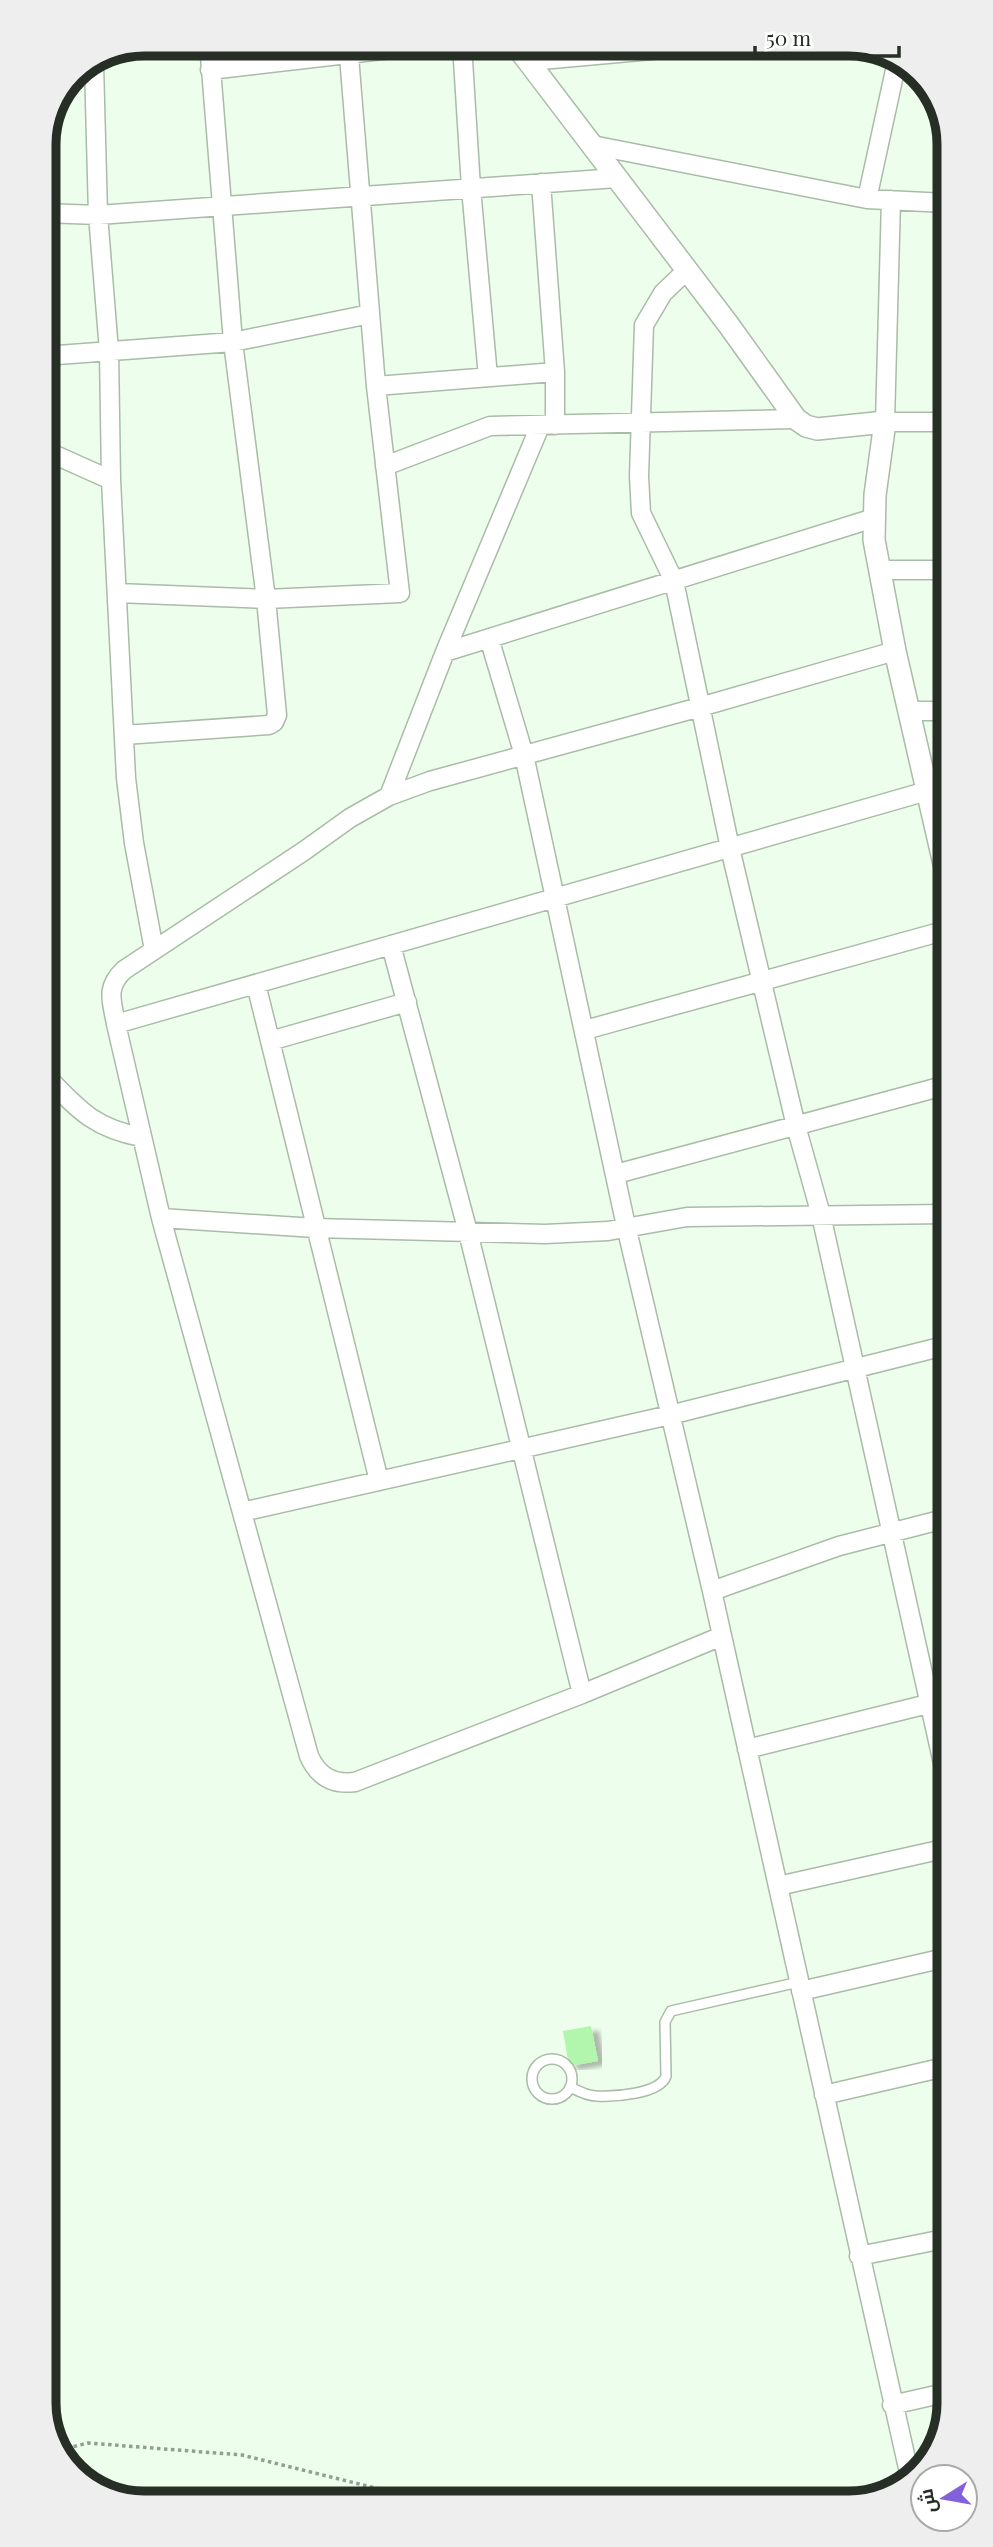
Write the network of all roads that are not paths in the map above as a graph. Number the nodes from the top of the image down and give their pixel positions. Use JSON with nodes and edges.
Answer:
{"nodes":[{"id":1,"x":209,"y":56,"type":"edge"},
{"id":2,"x":302,"y":56,"type":"edge"},
{"id":3,"x":349,"y":56,"type":"edge"},
{"id":4,"x":463,"y":56,"type":"edge"},
{"id":5,"x":526,"y":56,"type":"edge"},
{"id":6,"x":562,"y":56,"type":"edge"},
{"id":7,"x":530,"y":61,"type":"junction"},
{"id":8,"x":210,"y":70,"type":"junction"},
{"id":9,"x":895,"y":70,"type":"edge"},
{"id":10,"x":94,"y":72,"type":"edge"},
{"id":11,"x":592,"y":145,"type":"junction"},
{"id":12,"x":617,"y":178,"type":"junction"},
{"id":13,"x":541,"y":183,"type":"junction"},
{"id":14,"x":471,"y":188,"type":"junction"},
{"id":15,"x":360,"y":196,"type":"junction"},
{"id":16,"x":867,"y":199,"type":"junction"},
{"id":17,"x":891,"y":200,"type":"junction"},
{"id":18,"x":937,"y":203,"type":"edge"},
{"id":19,"x":221,"y":206,"type":"junction"},
{"id":20,"x":56,"y":214,"type":"edge"},
{"id":21,"x":98,"y":215,"type":"junction"},
{"id":22,"x":687,"y":270,"type":"junction"},
{"id":23,"x":370,"y":314,"type":"junction"},
{"id":24,"x":233,"y":342,"type":"junction"},
{"id":25,"x":109,"y":351,"type":"junction"},
{"id":26,"x":56,"y":355,"type":"edge"},
{"id":27,"x":555,"y":372,"type":"junction"},
{"id":28,"x":488,"y":377,"type":"junction"},
{"id":29,"x":376,"y":386,"type":"junction"},
{"id":30,"x":796,"y":419,"type":"junction"},
{"id":31,"x":885,"y":422,"type":"junction"},
{"id":32,"x":937,"y":422,"type":"edge"},
{"id":33,"x":642,"y":424,"type":"junction"},
{"id":34,"x":548,"y":425,"type":"junction"},
{"id":35,"x":56,"y":455,"type":"edge"},
{"id":36,"x":385,"y":466,"type":"junction"},
{"id":37,"x":111,"y":480,"type":"junction"},
{"id":38,"x":874,"y":518,"type":"junction"},
{"id":39,"x":880,"y":570,"type":"junction"},
{"id":40,"x":937,"y":570,"type":"edge"},
{"id":41,"x":674,"y":581,"type":"junction"},
{"id":42,"x":117,"y":593,"type":"junction"},
{"id":43,"x":266,"y":599,"type":"junction"},
{"id":44,"x":489,"y":638,"type":"junction"},
{"id":45,"x":895,"y":651,"type":"junction"},
{"id":46,"x":445,"y":652,"type":"junction"},
{"id":47,"x":700,"y":707,"type":"junction"},
{"id":48,"x":909,"y":711,"type":"junction"},
{"id":49,"x":937,"y":711,"type":"edge"},
{"id":50,"x":124,"y":735,"type":"junction"},
{"id":51,"x":524,"y":755,"type":"junction"},
{"id":52,"x":927,"y":791,"type":"junction"},
{"id":53,"x":389,"y":796,"type":"junction"},
{"id":54,"x":937,"y":832,"type":"edge"},
{"id":55,"x":730,"y":848,"type":"junction"},
{"id":56,"x":556,"y":898,"type":"junction"},
{"id":57,"x":937,"y":933,"type":"edge"},
{"id":58,"x":391,"y":945,"type":"junction"},
{"id":59,"x":154,"y":950,"type":"junction"},
{"id":60,"x":761,"y":979,"type":"junction"},
{"id":61,"x":256,"y":984,"type":"junction"},
{"id":62,"x":407,"y":1002,"type":"junction"},
{"id":63,"x":116,"y":1024,"type":"junction"},
{"id":64,"x":585,"y":1030,"type":"junction"},
{"id":65,"x":270,"y":1041,"type":"junction"},
{"id":66,"x":56,"y":1086,"type":"edge"},
{"id":67,"x":937,"y":1088,"type":"edge"},
{"id":68,"x":796,"y":1126,"type":"junction"},
{"id":69,"x":141,"y":1137,"type":"junction"},
{"id":70,"x":616,"y":1174,"type":"junction"},
{"id":71,"x":937,"y":1214,"type":"edge"},
{"id":72,"x":821,"y":1215,"type":"junction"},
{"id":73,"x":161,"y":1218,"type":"junction"},
{"id":74,"x":626,"y":1226,"type":"junction"},
{"id":75,"x":315,"y":1228,"type":"junction"},
{"id":76,"x":468,"y":1232,"type":"junction"},
{"id":77,"x":937,"y":1348,"type":"edge"},
{"id":78,"x":856,"y":1368,"type":"junction"},
{"id":79,"x":670,"y":1415,"type":"junction"},
{"id":80,"x":520,"y":1450,"type":"junction"},
{"id":81,"x":379,"y":1481,"type":"junction"},
{"id":82,"x":242,"y":1512,"type":"junction"},
{"id":83,"x":937,"y":1521,"type":"edge"},
{"id":84,"x":891,"y":1531,"type":"junction"},
{"id":85,"x":712,"y":1591,"type":"junction"},
{"id":86,"x":722,"y":1636,"type":"junction"},
{"id":87,"x":582,"y":1694,"type":"junction"},
{"id":88,"x":937,"y":1702,"type":"edge"},
{"id":89,"x":930,"y":1704,"type":"junction"},
{"id":90,"x":937,"y":1736,"type":"edge"},
{"id":91,"x":747,"y":1749,"type":"junction"},
{"id":92,"x":937,"y":1850,"type":"edge"},
{"id":93,"x":778,"y":1886,"type":"junction"},
{"id":94,"x":937,"y":1959,"type":"edge"},
{"id":95,"x":800,"y":1987,"type":"junction"},
{"id":96,"x":937,"y":2070,"type":"edge"},
{"id":97,"x":570,"y":2087,"type":"junction"},
{"id":98,"x":824,"y":2095,"type":"junction"},
{"id":99,"x":937,"y":2240,"type":"edge"},
{"id":100,"x":859,"y":2256,"type":"junction"},
{"id":101,"x":937,"y":2395,"type":"edge"},
{"id":102,"x":892,"y":2405,"type":"junction"},
{"id":103,"x":908,"y":2468,"type":"edge"}],
"edges":[{"from":1,"to":8,"type":"street"},
{"from":2,"to":8,"type":"street"},
{"from":3,"to":15,"type":"street"},
{"from":4,"to":14,"type":"street"},
{"from":5,"to":7,"type":"street"},
{"from":6,"to":7,"type":"street"},
{"from":7,"to":11,"type":"street"},
{"from":8,"to":19,"type":"street"},
{"from":9,"to":16,"type":"street"},
{"from":10,"to":21,"type":"street"},
{"from":11,"to":12,"type":"street"},
{"from":11,"to":16,"type":"street"},
{"from":12,"to":13,"type":"street"},
{"from":12,"to":22,"type":"street"},
{"from":13,"to":14,"type":"street"},
{"from":13,"to":27,"type":"street"},
{"from":14,"to":15,"type":"street"},
{"from":14,"to":28,"type":"street"},
{"from":15,"to":19,"type":"street"},
{"from":15,"to":23,"type":"street"},
{"from":16,"to":17,"type":"street"},
{"from":17,"to":18,"type":"street"},
{"from":17,"to":31,"type":"street"},
{"from":19,"to":21,"type":"street"},
{"from":19,"to":24,"type":"street"},
{"from":20,"to":21,"type":"street"},
{"from":21,"to":25,"type":"street"},
{"from":22,"to":30,"type":"street"},
{"from":22,"to":33,"type":"street"},
{"from":23,"to":24,"type":"street"},
{"from":23,"to":29,"type":"street"},
{"from":24,"to":25,"type":"street"},
{"from":24,"to":43,"type":"street"},
{"from":25,"to":26,"type":"street"},
{"from":25,"to":37,"type":"street"},
{"from":27,"to":28,"type":"street"},
{"from":27,"to":34,"type":"street"},
{"from":28,"to":29,"type":"street"},
{"from":29,"to":36,"type":"street"},
{"from":30,"to":31,"type":"street"},
{"from":30,"to":33,"type":"street"},
{"from":31,"to":32,"type":"street"},
{"from":31,"to":38,"type":"street"},
{"from":33,"to":34,"type":"street"},
{"from":33,"to":41,"type":"street"},
{"from":34,"to":36,"type":"street"},
{"from":34,"to":46,"type":"street"},
{"from":35,"to":37,"type":"street"},
{"from":36,"to":43,"type":"street"},
{"from":37,"to":42,"type":"street"},
{"from":38,"to":39,"type":"street"},
{"from":38,"to":41,"type":"street"},
{"from":39,"to":40,"type":"street"},
{"from":39,"to":45,"type":"street"},
{"from":41,"to":44,"type":"street"},
{"from":41,"to":47,"type":"street"},
{"from":42,"to":43,"type":"street"},
{"from":42,"to":50,"type":"street"},
{"from":43,"to":50,"type":"street"},
{"from":44,"to":46,"type":"street"},
{"from":44,"to":51,"type":"street"},
{"from":45,"to":47,"type":"street"},
{"from":45,"to":48,"type":"street"},
{"from":46,"to":53,"type":"street"},
{"from":47,"to":51,"type":"street"},
{"from":47,"to":55,"type":"street"},
{"from":48,"to":49,"type":"street"},
{"from":48,"to":52,"type":"street"},
{"from":50,"to":59,"type":"street"},
{"from":51,"to":53,"type":"street"},
{"from":51,"to":56,"type":"street"},
{"from":52,"to":54,"type":"street"},
{"from":52,"to":55,"type":"street"},
{"from":53,"to":59,"type":"street"},
{"from":55,"to":56,"type":"street"},
{"from":55,"to":60,"type":"street"},
{"from":56,"to":58,"type":"street"},
{"from":56,"to":64,"type":"street"},
{"from":57,"to":60,"type":"street"},
{"from":58,"to":61,"type":"street"},
{"from":58,"to":62,"type":"street"},
{"from":59,"to":63,"type":"street"},
{"from":60,"to":64,"type":"street"},
{"from":60,"to":68,"type":"street"},
{"from":61,"to":63,"type":"street"},
{"from":61,"to":65,"type":"street"},
{"from":62,"to":65,"type":"street"},
{"from":62,"to":76,"type":"street"},
{"from":63,"to":69,"type":"street"},
{"from":64,"to":70,"type":"street"},
{"from":65,"to":75,"type":"street"},
{"from":66,"to":69,"type":"street"},
{"from":67,"to":68,"type":"street"},
{"from":68,"to":70,"type":"street"},
{"from":68,"to":72,"type":"street"},
{"from":69,"to":73,"type":"street"},
{"from":70,"to":74,"type":"street"},
{"from":71,"to":72,"type":"street"},
{"from":72,"to":74,"type":"street"},
{"from":72,"to":78,"type":"street"},
{"from":73,"to":75,"type":"street"},
{"from":73,"to":82,"type":"street"},
{"from":74,"to":76,"type":"street"},
{"from":74,"to":79,"type":"street"},
{"from":75,"to":76,"type":"street"},
{"from":75,"to":81,"type":"street"},
{"from":76,"to":80,"type":"street"},
{"from":77,"to":78,"type":"street"},
{"from":78,"to":79,"type":"street"},
{"from":78,"to":84,"type":"street"},
{"from":79,"to":80,"type":"street"},
{"from":79,"to":85,"type":"street"},
{"from":80,"to":81,"type":"street"},
{"from":80,"to":87,"type":"street"},
{"from":81,"to":82,"type":"street"},
{"from":82,"to":87,"type":"street"},
{"from":83,"to":84,"type":"street"},
{"from":84,"to":85,"type":"street"},
{"from":84,"to":89,"type":"street"},
{"from":85,"to":86,"type":"street"},
{"from":86,"to":87,"type":"street"},
{"from":86,"to":91,"type":"street"},
{"from":88,"to":89,"type":"street"},
{"from":89,"to":90,"type":"street"},
{"from":89,"to":91,"type":"street"},
{"from":91,"to":93,"type":"street"},
{"from":92,"to":93,"type":"street"},
{"from":93,"to":95,"type":"street"},
{"from":94,"to":95,"type":"street"},
{"from":95,"to":97,"type":"lane"},
{"from":95,"to":98,"type":"street"},
{"from":96,"to":98,"type":"street"},
{"from":97,"to":97,"type":"lane"},
{"from":98,"to":100,"type":"street"},
{"from":99,"to":100,"type":"street"},
{"from":100,"to":102,"type":"street"},
{"from":101,"to":102,"type":"street"},
{"from":102,"to":103,"type":"street"}]}
